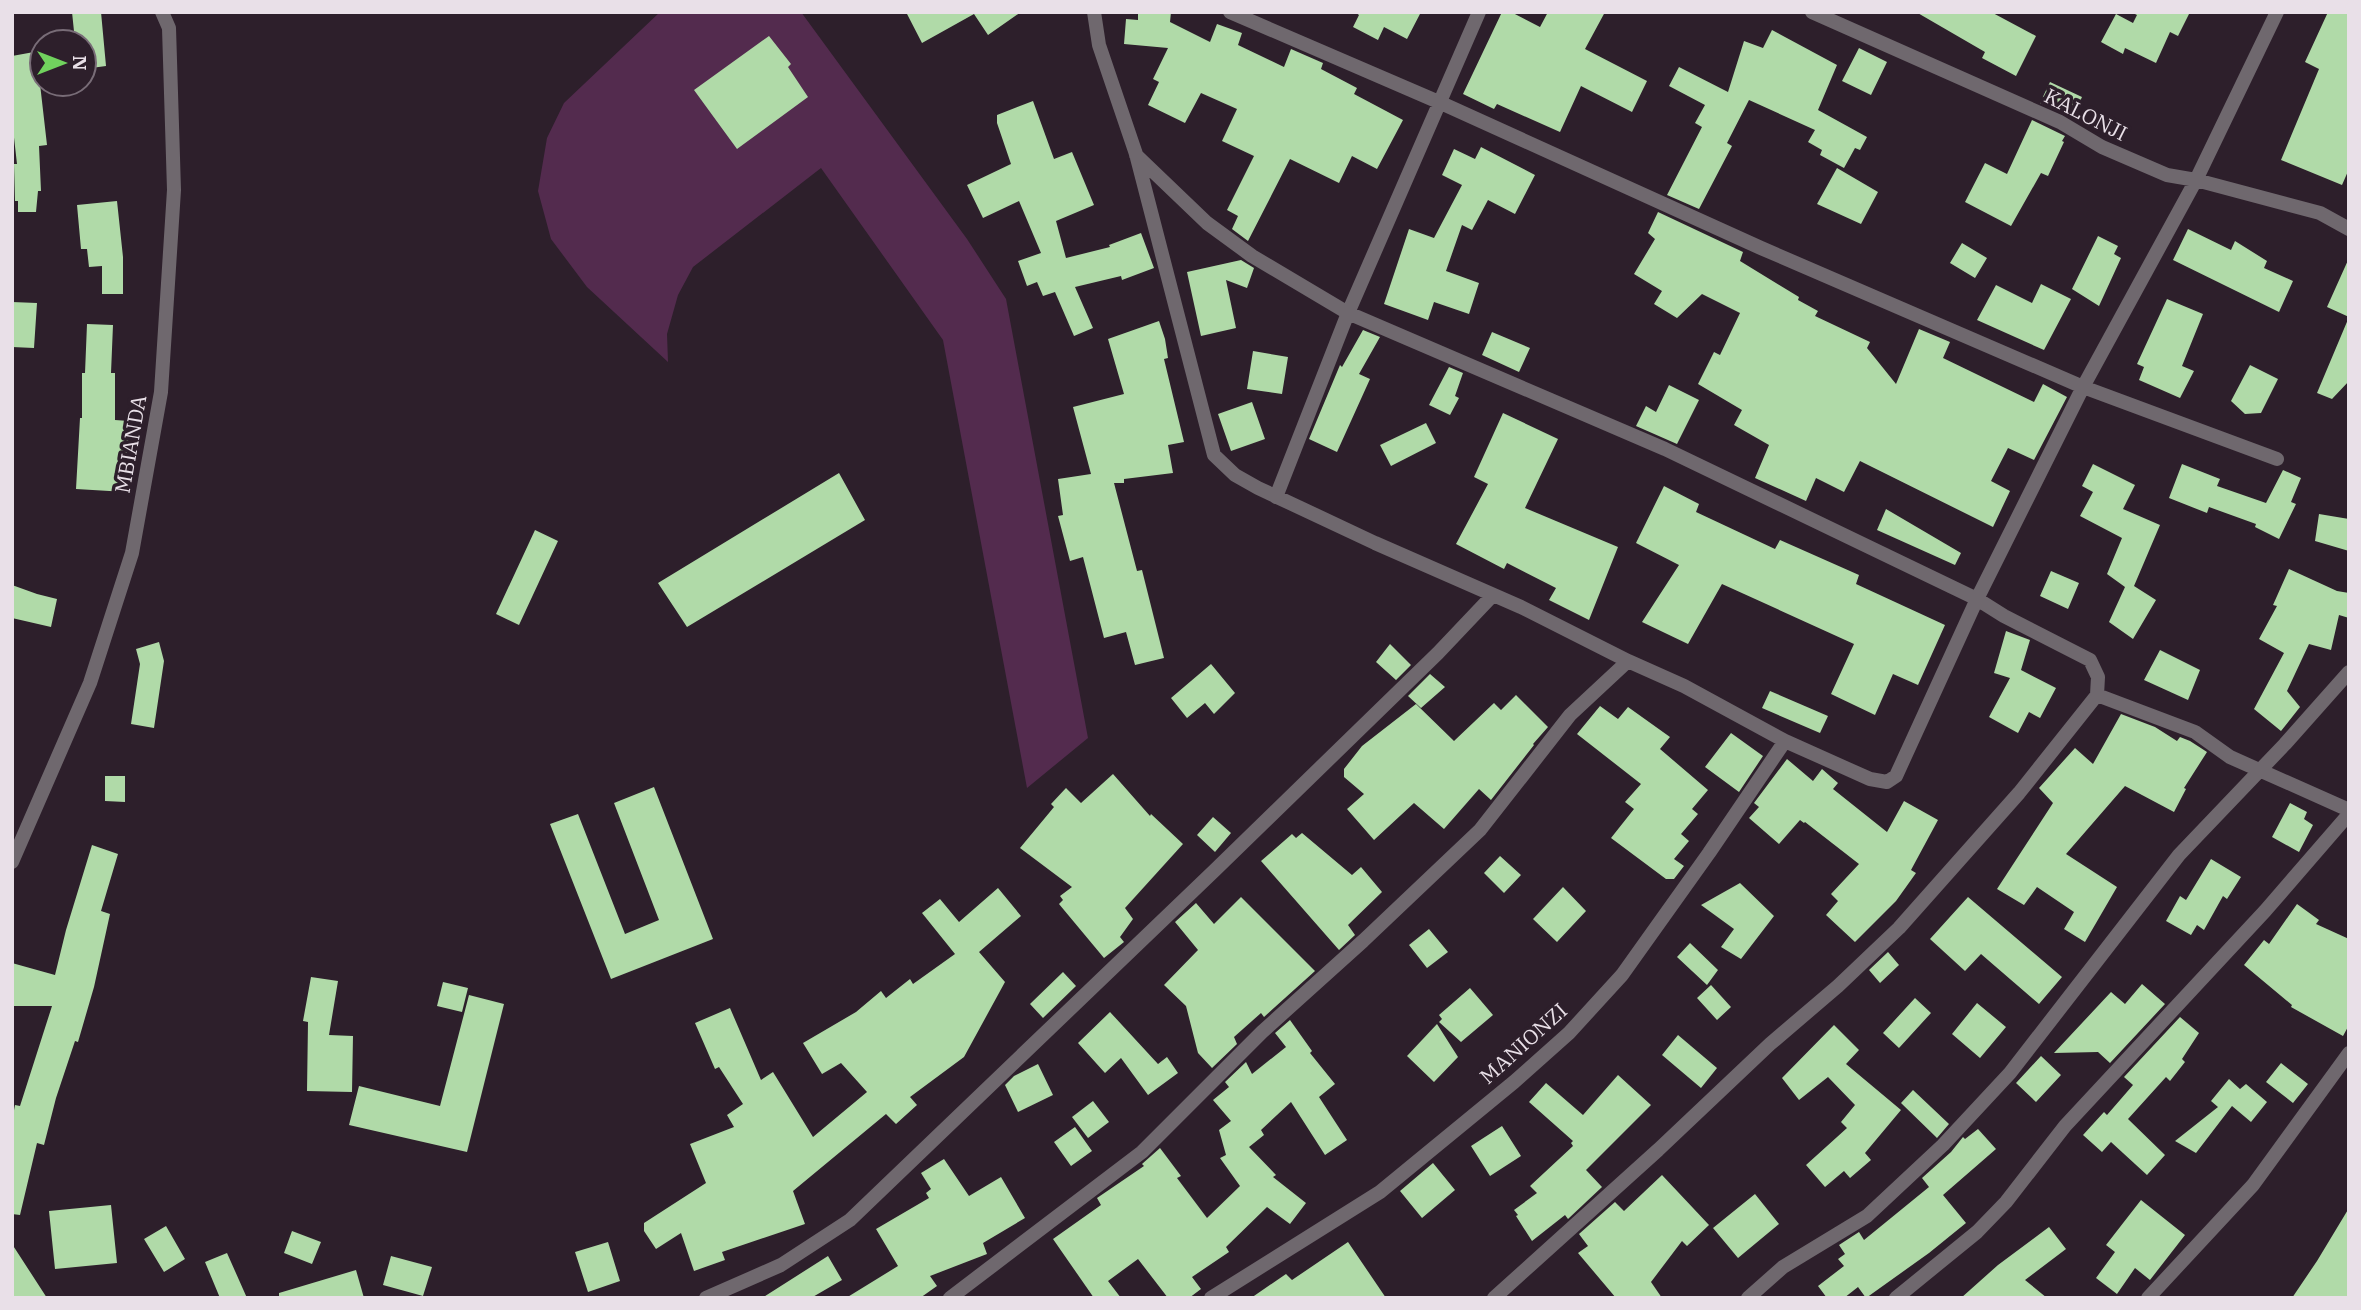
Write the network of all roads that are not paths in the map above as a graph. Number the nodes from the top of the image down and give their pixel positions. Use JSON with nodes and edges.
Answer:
{"nodes":[{"id":1,"x":162,"y":12,"type":"edge"},
{"id":2,"x":173,"y":12,"type":"edge"},
{"id":3,"x":1094,"y":12,"type":"edge"},
{"id":4,"x":1230,"y":12,"type":"edge"},
{"id":5,"x":1479,"y":12,"type":"edge"},
{"id":6,"x":1812,"y":12,"type":"edge"},
{"id":7,"x":2277,"y":12,"type":"edge"},
{"id":8,"x":169,"y":28,"type":"junction"},
{"id":9,"x":1441,"y":103,"type":"junction"},
{"id":10,"x":1136,"y":154,"type":"junction"},
{"id":11,"x":2196,"y":180,"type":"junction"},
{"id":12,"x":2349,"y":229,"type":"edge"},
{"id":13,"x":1348,"y":313,"type":"junction"},
{"id":14,"x":2083,"y":387,"type":"junction"},
{"id":15,"x":2277,"y":459,"type":"dead end"},
{"id":16,"x":1276,"y":497,"type":"junction"},
{"id":17,"x":1493,"y":595,"type":"junction"},
{"id":18,"x":1977,"y":599,"type":"junction"},
{"id":19,"x":1628,"y":661,"type":"junction"},
{"id":20,"x":2349,"y":672,"type":"edge"},
{"id":21,"x":2097,"y":695,"type":"junction"},
{"id":22,"x":1785,"y":741,"type":"junction"},
{"id":23,"x":2260,"y":771,"type":"junction"},
{"id":24,"x":2349,"y":812,"type":"edge"},
{"id":25,"x":12,"y":862,"type":"edge"},
{"id":26,"x":2349,"y":1053,"type":"edge"},
{"id":27,"x":706,"y":1298,"type":"edge"},
{"id":28,"x":950,"y":1298,"type":"edge"},
{"id":29,"x":1211,"y":1298,"type":"edge"},
{"id":30,"x":1494,"y":1298,"type":"edge"},
{"id":31,"x":1748,"y":1298,"type":"edge"},
{"id":32,"x":1896,"y":1298,"type":"edge"},
{"id":33,"x":2148,"y":1298,"type":"edge"}],
"edges":[{"from":1,"to":8,"type":"street","name":"MBIANDA"},
{"from":2,"to":8,"type":"street"},
{"from":3,"to":10,"type":"street"},
{"from":4,"to":9,"type":"street"},
{"from":5,"to":9,"type":"street"},
{"from":6,"to":11,"type":"street","name":"KALONJI"},
{"from":7,"to":11,"type":"street"},
{"from":8,"to":25,"type":"street","name":"MBIANDA"},
{"from":9,"to":13,"type":"street"},
{"from":9,"to":14,"type":"street"},
{"from":10,"to":13,"type":"street"},
{"from":10,"to":16,"type":"street"},
{"from":11,"to":12,"type":"street","name":"KALONJI"},
{"from":11,"to":14,"type":"street"},
{"from":13,"to":16,"type":"street"},
{"from":13,"to":18,"type":"street"},
{"from":14,"to":15,"type":"street"},
{"from":14,"to":18,"type":"street"},
{"from":16,"to":17,"type":"street"},
{"from":17,"to":19,"type":"street"},
{"from":17,"to":27,"type":"street"},
{"from":18,"to":21,"type":"street"},
{"from":18,"to":22,"type":"street"},
{"from":19,"to":22,"type":"street"},
{"from":19,"to":28,"type":"street"},
{"from":20,"to":23,"type":"street"},
{"from":21,"to":23,"type":"street"},
{"from":21,"to":30,"type":"street"},
{"from":22,"to":29,"type":"street","name":"MANIONZI"},
{"from":23,"to":24,"type":"street"},
{"from":23,"to":31,"type":"street"},
{"from":24,"to":32,"type":"street"},
{"from":26,"to":33,"type":"street"}]}
